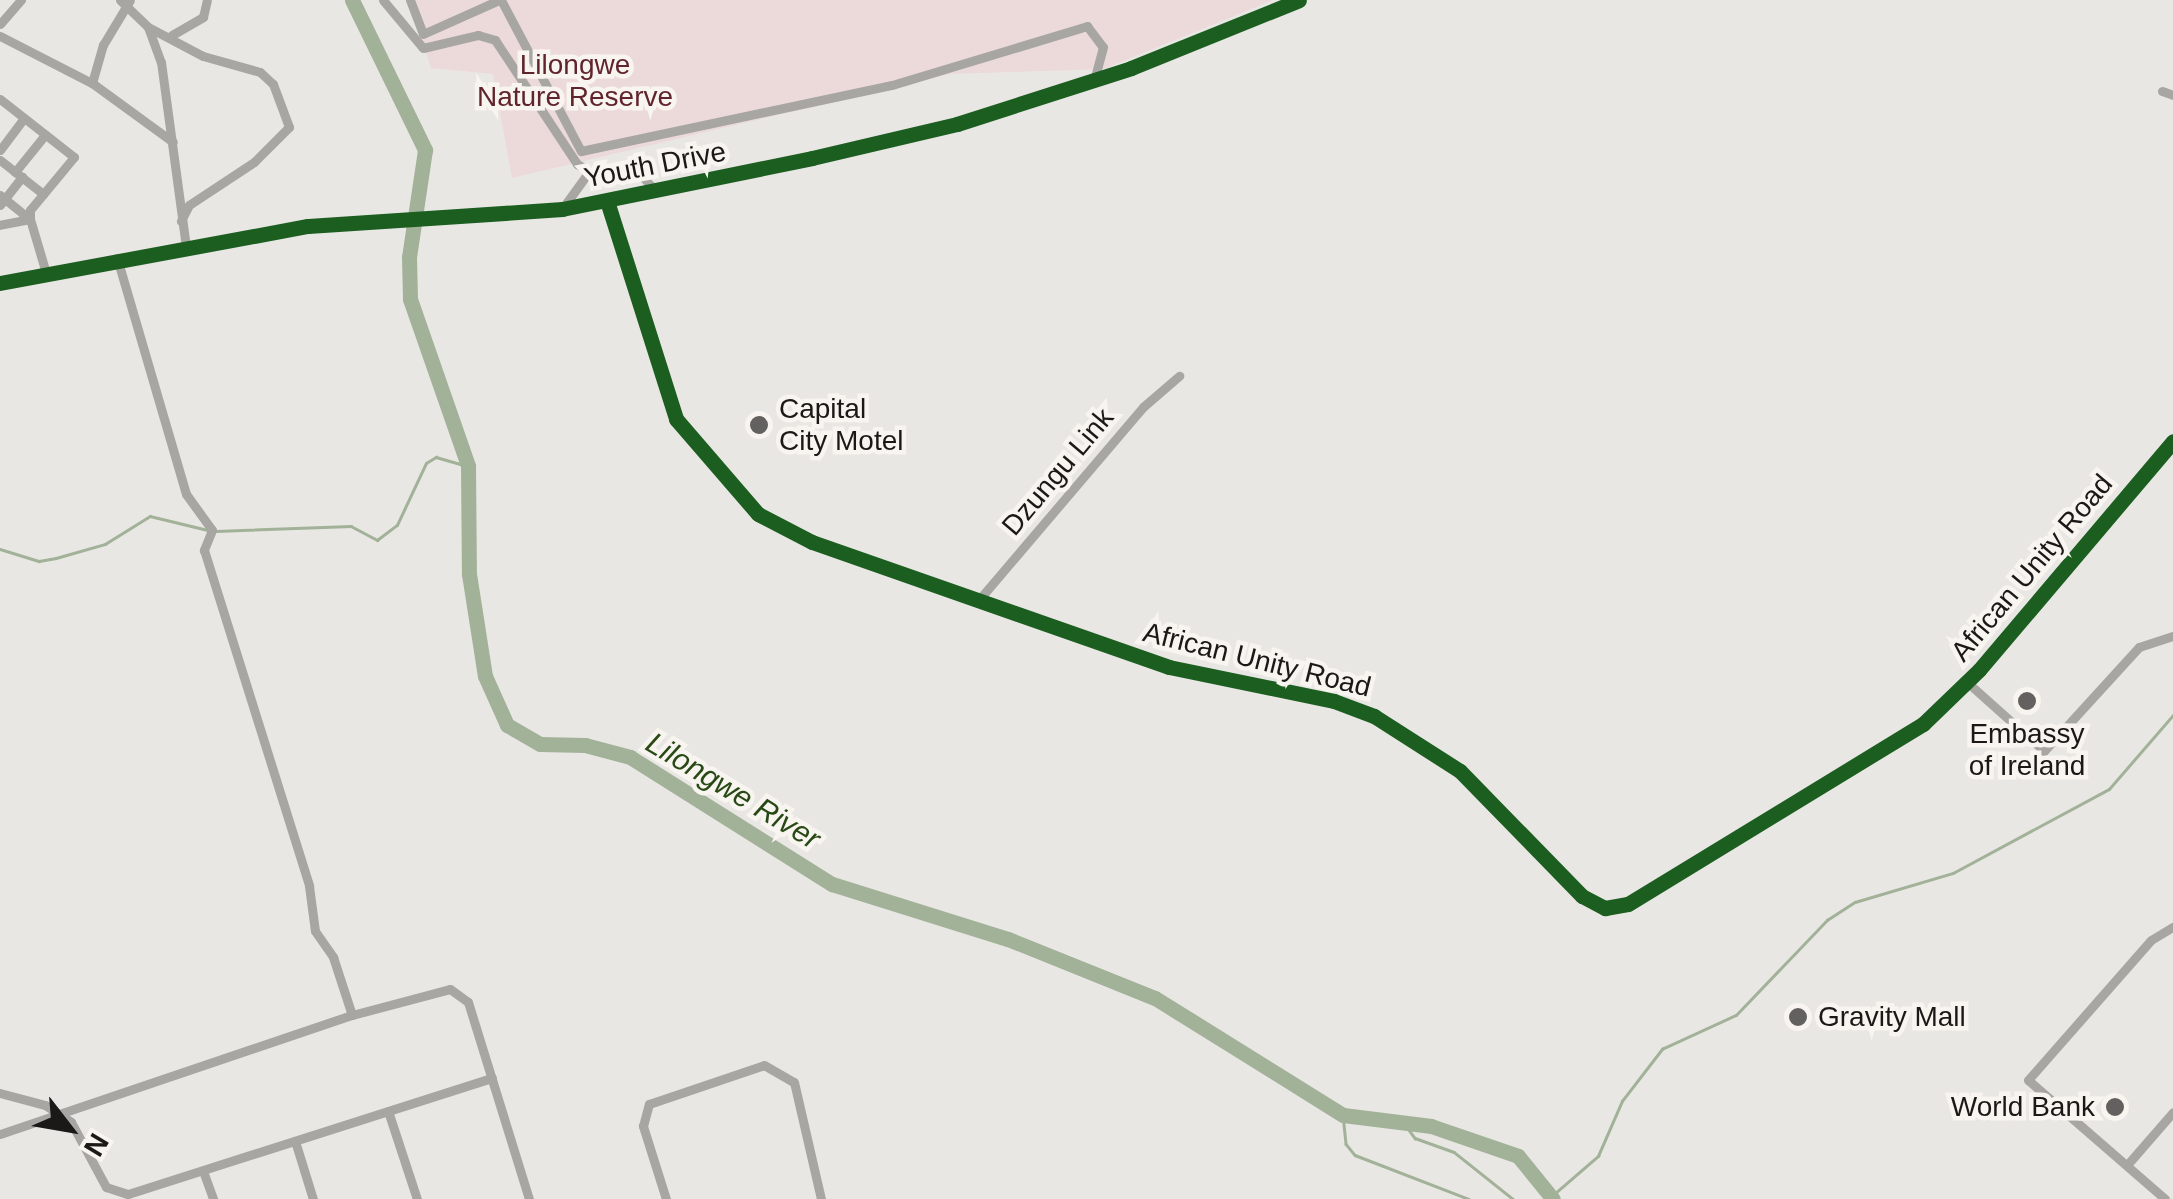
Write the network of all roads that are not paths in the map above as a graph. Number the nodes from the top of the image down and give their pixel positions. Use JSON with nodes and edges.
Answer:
{"nodes":[{"id":1,"x":21,"y":0,"type":"edge"},
{"id":2,"x":207,"y":0,"type":"edge"},
{"id":3,"x":383,"y":0,"type":"edge"},
{"id":4,"x":410,"y":0,"type":"edge"},
{"id":5,"x":500,"y":0,"type":"edge"},
{"id":6,"x":1298,"y":0,"type":"edge"},
{"id":7,"x":126,"y":1,"type":"edge"},
{"id":8,"x":0,"y":24,"type":"edge"},
{"id":9,"x":148,"y":27,"type":"junction"},
{"id":10,"x":172,"y":34,"type":"junction"},
{"id":11,"x":0,"y":36,"type":"edge"},
{"id":12,"x":1094,"y":80,"type":"junction"},
{"id":13,"x":92,"y":83,"type":"junction"},
{"id":14,"x":2162,"y":91,"type":"dead end"},
{"id":15,"x":2173,"y":96,"type":"edge"},
{"id":16,"x":0,"y":100,"type":"edge"},
{"id":17,"x":24,"y":118,"type":"junction"},
{"id":18,"x":45,"y":134,"type":"junction"},
{"id":19,"x":173,"y":142,"type":"junction"},
{"id":20,"x":0,"y":150,"type":"edge"},
{"id":21,"x":2,"y":165,"type":"edge"},
{"id":22,"x":588,"y":173,"type":"junction"},
{"id":23,"x":19,"y":175,"type":"junction"},
{"id":24,"x":656,"y":191,"type":"junction"},
{"id":25,"x":43,"y":194,"type":"junction"},
{"id":26,"x":2,"y":200,"type":"edge"},
{"id":27,"x":607,"y":201,"type":"junction"},
{"id":28,"x":562,"y":209,"type":"junction"},
{"id":29,"x":30,"y":220,"type":"junction"},
{"id":30,"x":181,"y":221,"type":"junction"},
{"id":31,"x":0,"y":225,"type":"edge"},
{"id":32,"x":186,"y":246,"type":"junction"},
{"id":33,"x":117,"y":258,"type":"junction"},
{"id":34,"x":46,"y":273,"type":"junction"},
{"id":35,"x":0,"y":282,"type":"edge"},
{"id":36,"x":1179,"y":376,"type":"dead end"},
{"id":37,"x":2173,"y":440,"type":"edge"},
{"id":38,"x":2162,"y":453,"type":"junction"},
{"id":39,"x":2173,"y":462,"type":"edge"},
{"id":40,"x":977,"y":602,"type":"junction"},
{"id":41,"x":2173,"y":636,"type":"edge"},
{"id":42,"x":1968,"y":683,"type":"junction"},
{"id":43,"x":2173,"y":927,"type":"edge"},
{"id":44,"x":352,"y":1015,"type":"junction"},
{"id":45,"x":492,"y":1078,"type":"junction"},
{"id":46,"x":0,"y":1092,"type":"edge"},
{"id":47,"x":388,"y":1111,"type":"junction"},
{"id":48,"x":2173,"y":1112,"type":"edge"},
{"id":49,"x":60,"y":1114,"type":"junction"},
{"id":50,"x":0,"y":1134,"type":"edge"},
{"id":51,"x":295,"y":1141,"type":"junction"},
{"id":52,"x":2127,"y":1165,"type":"junction"},
{"id":53,"x":204,"y":1172,"type":"junction"},
{"id":54,"x":213,"y":1199,"type":"edge"},
{"id":55,"x":313,"y":1199,"type":"edge"},
{"id":56,"x":417,"y":1199,"type":"edge"},
{"id":57,"x":529,"y":1199,"type":"edge"},
{"id":58,"x":666,"y":1199,"type":"edge"},
{"id":59,"x":821,"y":1199,"type":"edge"},
{"id":60,"x":2165,"y":1199,"type":"edge"}],
"edges":[{"from":1,"to":8,"type":"street"},
{"from":2,"to":10,"type":"street"},
{"from":3,"to":22,"type":"street"},
{"from":4,"to":5,"type":"street"},
{"from":5,"to":12,"type":"street"},
{"from":6,"to":12,"type":"street","name":"Youth Drive"},
{"from":7,"to":9,"type":"street"},
{"from":7,"to":13,"type":"street"},
{"from":9,"to":10,"type":"street"},
{"from":9,"to":19,"type":"street"},
{"from":10,"to":30,"type":"street"},
{"from":11,"to":13,"type":"street"},
{"from":12,"to":24,"type":"street","name":"Youth Drive"},
{"from":13,"to":19,"type":"street"},
{"from":14,"to":15,"type":"street"},
{"from":16,"to":17,"type":"street"},
{"from":17,"to":18,"type":"street"},
{"from":17,"to":20,"type":"street"},
{"from":18,"to":23,"type":"street"},
{"from":18,"to":25,"type":"street"},
{"from":19,"to":30,"type":"street"},
{"from":21,"to":23,"type":"street"},
{"from":22,"to":24,"type":"street"},
{"from":22,"to":28,"type":"street"},
{"from":23,"to":25,"type":"street"},
{"from":23,"to":26,"type":"street"},
{"from":24,"to":27,"type":"street","name":"Youth Drive"},
{"from":25,"to":29,"type":"street"},
{"from":26,"to":29,"type":"street"},
{"from":27,"to":28,"type":"street","name":"Youth Drive"},
{"from":27,"to":40,"type":"street","name":"African Unity Road"},
{"from":28,"to":32,"type":"street","name":"Youth Drive"},
{"from":29,"to":31,"type":"street"},
{"from":29,"to":34,"type":"street"},
{"from":30,"to":32,"type":"street"},
{"from":32,"to":33,"type":"street","name":"Youth Drive"},
{"from":33,"to":34,"type":"street","name":"Youth Drive"},
{"from":33,"to":44,"type":"street"},
{"from":34,"to":35,"type":"street","name":"Youth Drive"},
{"from":36,"to":40,"type":"street","name":"Dzungu Link"},
{"from":37,"to":38,"type":"street","name":"African Unity Road"},
{"from":38,"to":39,"type":"street"},
{"from":38,"to":42,"type":"street","name":"African Unity Road"},
{"from":40,"to":42,"type":"street","name":"African Unity Road"},
{"from":41,"to":42,"type":"street"},
{"from":43,"to":52,"type":"street"},
{"from":44,"to":45,"type":"street"},
{"from":44,"to":49,"type":"street"},
{"from":45,"to":47,"type":"street"},
{"from":45,"to":57,"type":"street"},
{"from":46,"to":49,"type":"street"},
{"from":47,"to":51,"type":"street"},
{"from":47,"to":56,"type":"street"},
{"from":48,"to":52,"type":"street"},
{"from":49,"to":50,"type":"street"},
{"from":49,"to":53,"type":"street"},
{"from":51,"to":53,"type":"street"},
{"from":51,"to":55,"type":"street"},
{"from":52,"to":60,"type":"street"},
{"from":53,"to":54,"type":"street"},
{"from":58,"to":59,"type":"street"}]}
